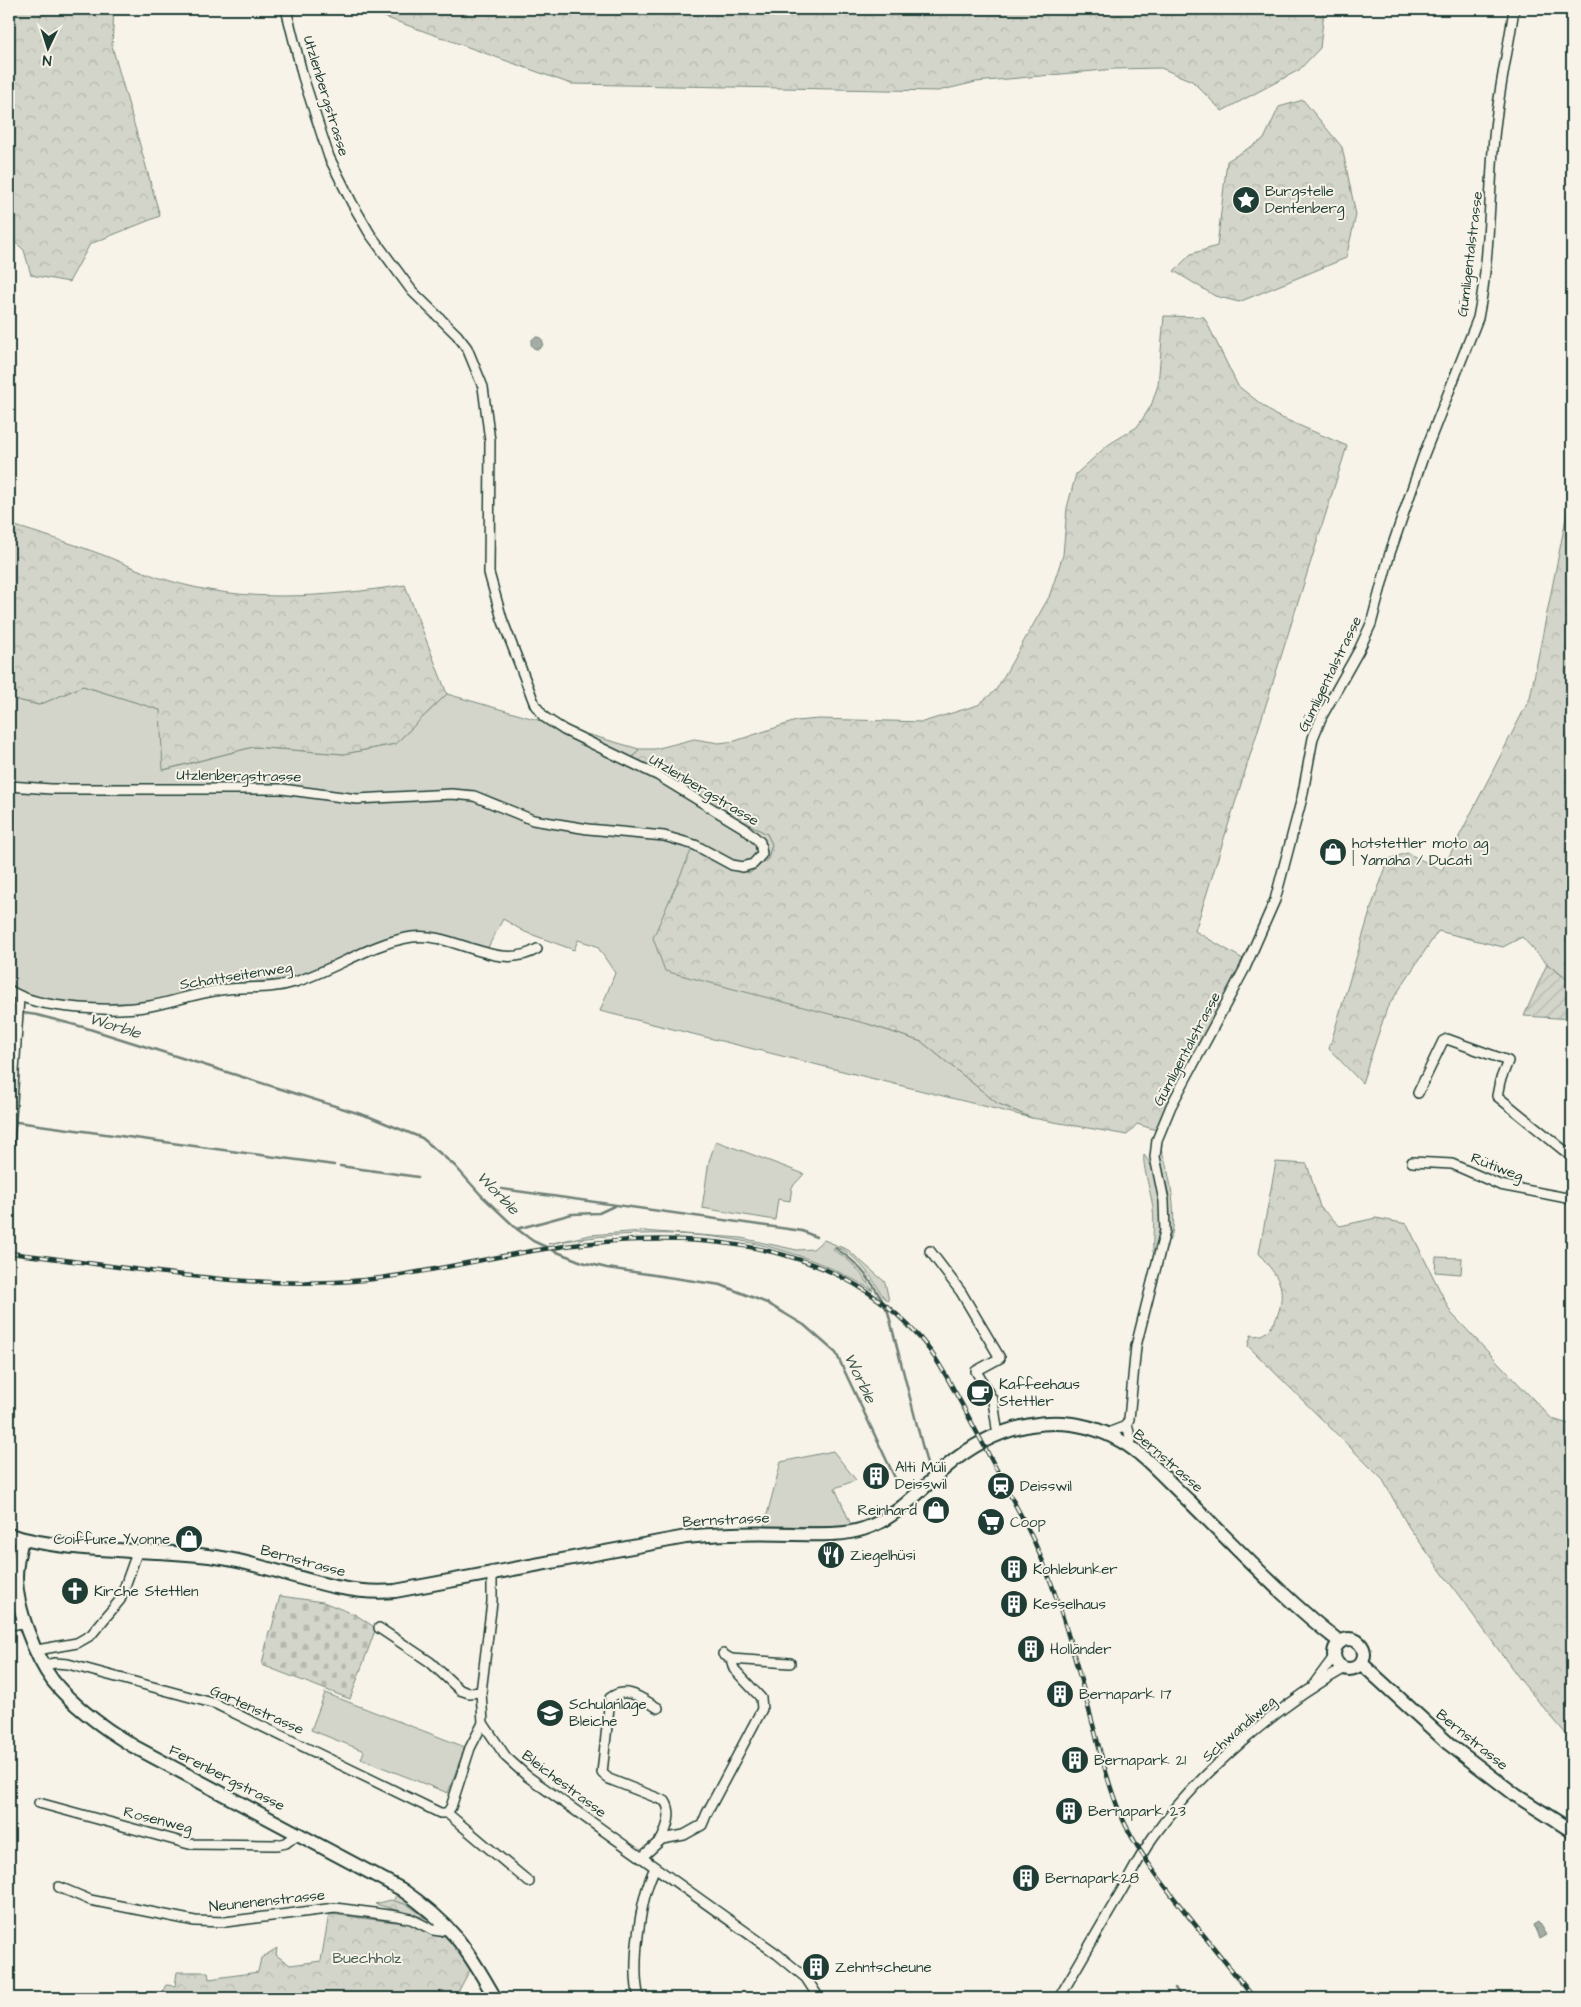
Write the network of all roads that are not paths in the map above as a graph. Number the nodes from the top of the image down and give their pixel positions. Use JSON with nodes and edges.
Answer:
{"nodes":[{"id":1,"x":286,"y":9,"type":"edge"},
{"id":2,"x":1514,"y":9,"type":"edge"},
{"id":3,"x":9,"y":786,"type":"edge"},
{"id":4,"x":537,"y":949,"type":"dead end"},
{"id":5,"x":9,"y":990,"type":"edge"},
{"id":6,"x":19,"y":1001,"type":"junction"},
{"id":7,"x":1418,"y":1093,"type":"dead end"},
{"id":8,"x":9,"y":1146,"type":"edge"},
{"id":9,"x":1572,"y":1157,"type":"edge"},
{"id":10,"x":1412,"y":1162,"type":"dead end"},
{"id":11,"x":1572,"y":1199,"type":"edge"},
{"id":12,"x":930,"y":1251,"type":"dead end"},
{"id":13,"x":1127,"y":1424,"type":"junction"},
{"id":14,"x":998,"y":1435,"type":"junction"},
{"id":15,"x":1110,"y":1435,"type":"junction"},
{"id":16,"x":1129,"y":1447,"type":"junction"},
{"id":17,"x":9,"y":1535,"type":"edge"},
{"id":18,"x":22,"y":1539,"type":"junction"},
{"id":19,"x":138,"y":1550,"type":"junction"},
{"id":20,"x":492,"y":1571,"type":"junction"},
{"id":21,"x":25,"y":1622,"type":"junction"},
{"id":22,"x":9,"y":1626,"type":"edge"},
{"id":23,"x":379,"y":1628,"type":"dead end"},
{"id":24,"x":1340,"y":1642,"type":"junction"},
{"id":25,"x":37,"y":1650,"type":"junction"},
{"id":26,"x":1334,"y":1657,"type":"junction"},
{"id":27,"x":790,"y":1663,"type":"dead end"},
{"id":28,"x":1360,"y":1663,"type":"junction"},
{"id":29,"x":44,"y":1665,"type":"junction"},
{"id":30,"x":1345,"y":1668,"type":"junction"},
{"id":31,"x":1312,"y":1686,"type":"junction"},
{"id":32,"x":481,"y":1692,"type":"junction"},
{"id":33,"x":658,"y":1708,"type":"dead end"},
{"id":34,"x":484,"y":1723,"type":"junction"},
{"id":35,"x":39,"y":1803,"type":"dead end"},
{"id":36,"x":447,"y":1813,"type":"junction"},
{"id":37,"x":1572,"y":1831,"type":"edge"},
{"id":38,"x":299,"y":1833,"type":"junction"},
{"id":39,"x":662,"y":1839,"type":"junction"},
{"id":40,"x":641,"y":1858,"type":"junction"},
{"id":41,"x":654,"y":1868,"type":"junction"},
{"id":42,"x":528,"y":1882,"type":"dead end"},
{"id":43,"x":59,"y":1887,"type":"dead end"},
{"id":44,"x":449,"y":1927,"type":"junction"},
{"id":45,"x":495,"y":1998,"type":"edge"},
{"id":46,"x":639,"y":1998,"type":"edge"},
{"id":47,"x":819,"y":1998,"type":"edge"},
{"id":48,"x":1059,"y":1998,"type":"edge"}],
"edges":[{"from":1,"to":3,"type":"street","name":"Utzlenbergstrasse"},
{"from":2,"to":13,"type":"street","name":"Gümligentalstrasse"},
{"from":4,"to":6,"type":"street","name":"Schattseitenweg"},
{"from":5,"to":6,"type":"street"},
{"from":6,"to":8,"type":"street"},
{"from":7,"to":9,"type":"street"},
{"from":10,"to":11,"type":"street","name":"Rütiweg"},
{"from":12,"to":14,"type":"street"},
{"from":13,"to":15,"type":"street"},
{"from":13,"to":16,"type":"street","name":"Gümligentalstrasse"},
{"from":14,"to":15,"type":"main road","name":"Bernstrasse"},
{"from":14,"to":20,"type":"main road","name":"Bernstrasse"},
{"from":15,"to":16,"type":"main road","name":"Bernstrasse"},
{"from":16,"to":24,"type":"main road","name":"Bernstrasse"},
{"from":17,"to":18,"type":"main road","name":"Bernstrasse"},
{"from":18,"to":19,"type":"main road","name":"Bernstrasse"},
{"from":18,"to":21,"type":"main road","name":"Ferenbergstrasse"},
{"from":19,"to":20,"type":"main road","name":"Bernstrasse"},
{"from":19,"to":25,"type":"street"},
{"from":20,"to":32,"type":"street","name":"Bleichestrasse"},
{"from":21,"to":22,"type":"street"},
{"from":21,"to":25,"type":"main road","name":"Ferenbergstrasse"},
{"from":23,"to":32,"type":"street"},
{"from":24,"to":26,"type":"main road"},
{"from":24,"to":28,"type":"main road","name":"Bernstrasse"},
{"from":25,"to":29,"type":"main road","name":"Ferenbergstrasse"},
{"from":26,"to":30,"type":"main road"},
{"from":26,"to":31,"type":"street","name":"Schwandiweg"},
{"from":27,"to":39,"type":"street"},
{"from":28,"to":30,"type":"main road"},
{"from":28,"to":37,"type":"main road","name":"Bernstrasse"},
{"from":29,"to":36,"type":"street","name":"Gartenstrasse"},
{"from":29,"to":38,"type":"main road","name":"Ferenbergstrasse"},
{"from":30,"to":31,"type":"street","name":"Schwandiweg"},
{"from":31,"to":48,"type":"street","name":"Schwandiweg"},
{"from":32,"to":34,"type":"street","name":"Bleichestrasse"},
{"from":33,"to":39,"type":"street","name":"Bleichestrasse"},
{"from":34,"to":36,"type":"street"},
{"from":34,"to":40,"type":"street","name":"Bleichestrasse"},
{"from":35,"to":38,"type":"street","name":"Rosenweg"},
{"from":36,"to":42,"type":"street","name":"Gartenstrasse"},
{"from":38,"to":44,"type":"main road","name":"Ferenbergstrasse"},
{"from":39,"to":40,"type":"street"},
{"from":40,"to":41,"type":"street","name":"Bleichestrasse"},
{"from":41,"to":46,"type":"street"},
{"from":41,"to":47,"type":"street","name":"Bleichestrasse"},
{"from":43,"to":44,"type":"street","name":"Neunenenstrasse"},
{"from":44,"to":45,"type":"main road","name":"Ferenbergstrasse"}]}
